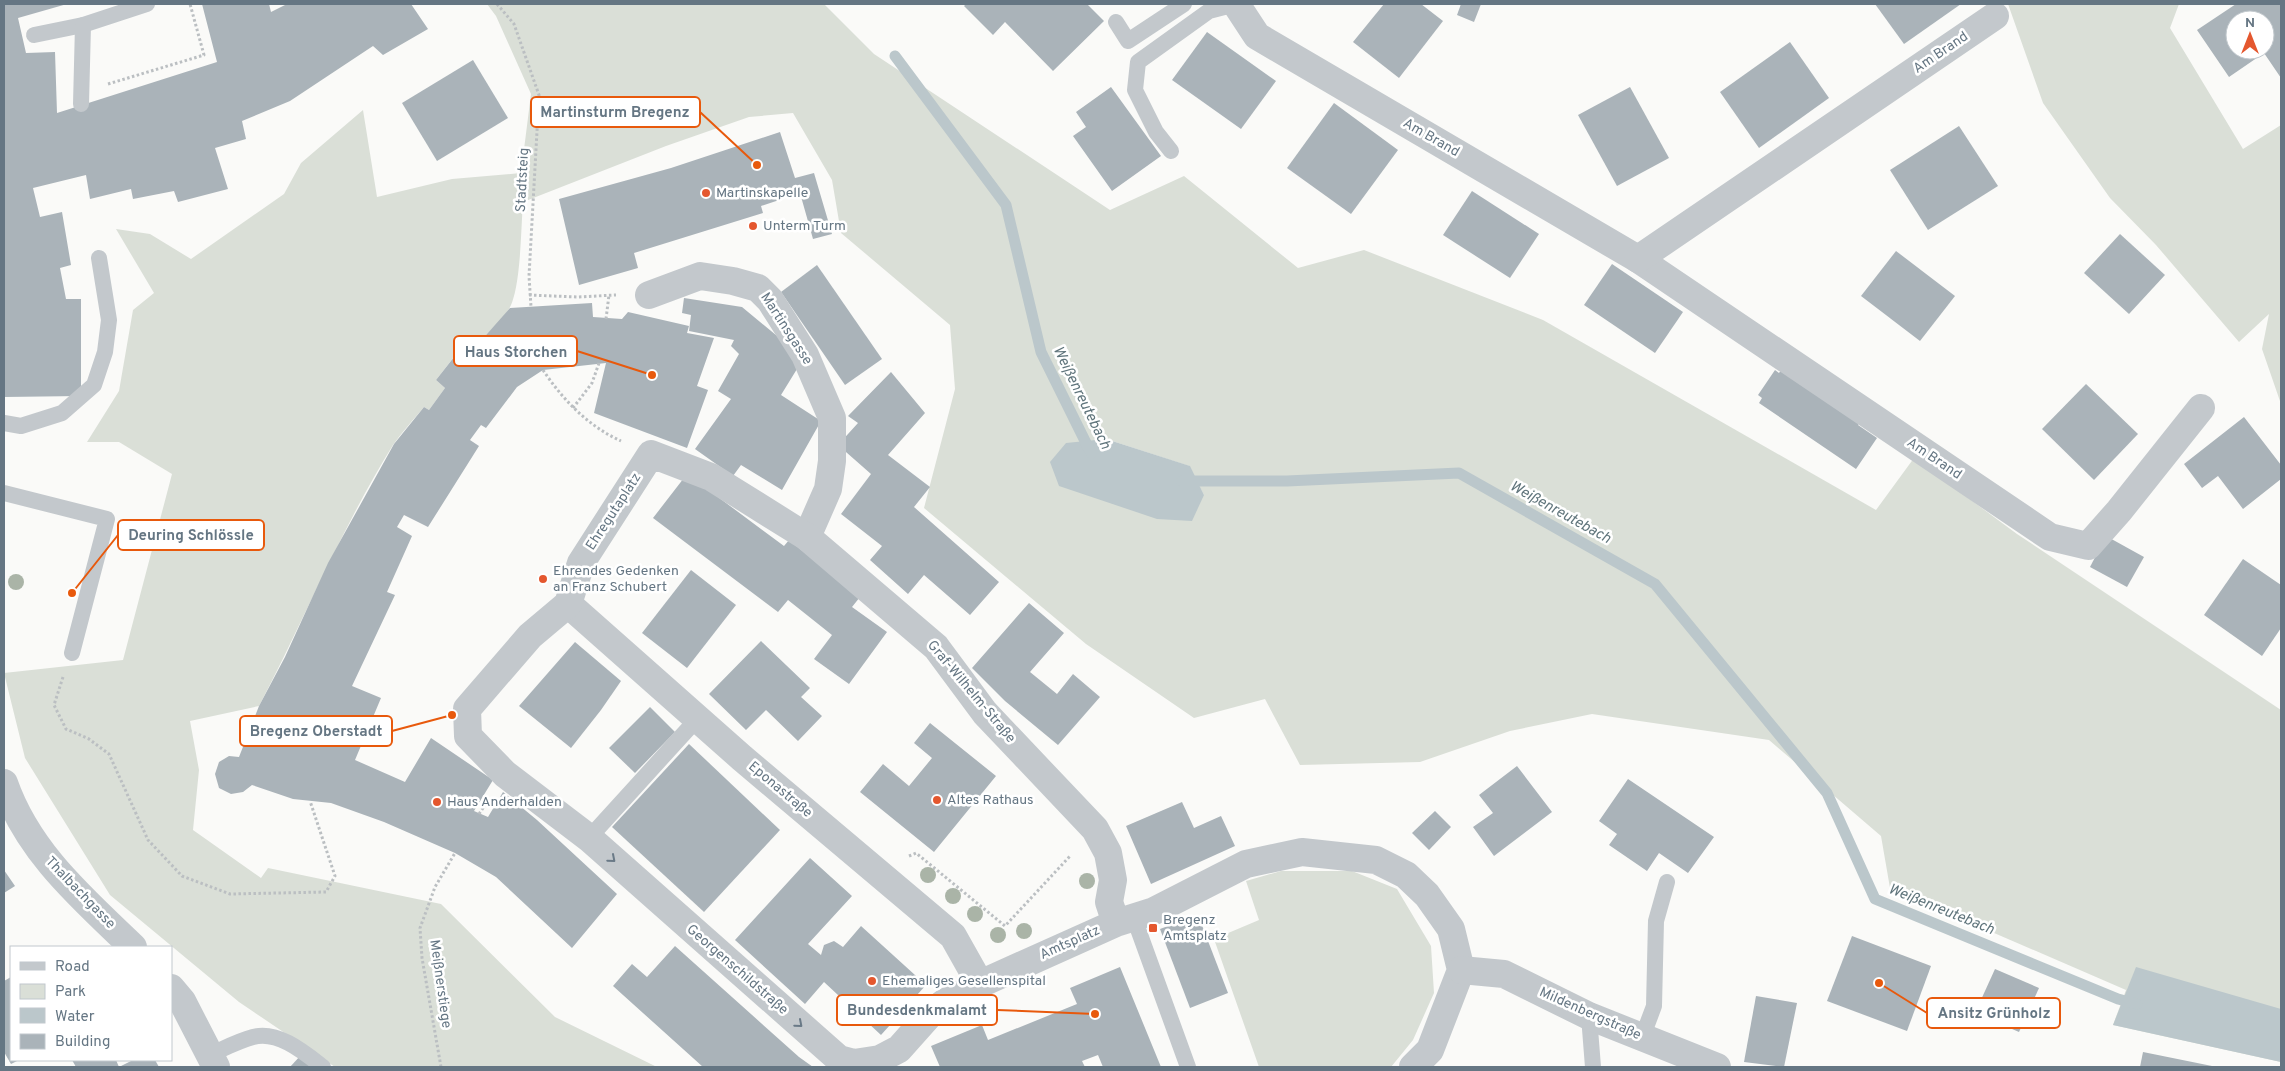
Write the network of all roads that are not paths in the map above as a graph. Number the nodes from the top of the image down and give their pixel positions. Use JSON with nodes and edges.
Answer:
{"nodes":[{"id":1,"x":147,"y":4,"type":"edge"},
{"id":2,"x":1184,"y":4,"type":"edge"},
{"id":3,"x":1236,"y":4,"type":"edge"},
{"id":4,"x":109,"y":10,"type":"edge"},
{"id":5,"x":1995,"y":16,"type":"dead end"},
{"id":6,"x":1116,"y":22,"type":"dead end"},
{"id":7,"x":83,"y":25,"type":"junction"},
{"id":8,"x":34,"y":34,"type":"dead end"},
{"id":9,"x":81,"y":98,"type":"road end"},
{"id":10,"x":1171,"y":151,"type":"dead end"},
{"id":11,"x":99,"y":258,"type":"dead end"},
{"id":12,"x":1638,"y":259,"type":"junction"},
{"id":13,"x":649,"y":295,"type":"dead end"},
{"id":14,"x":2200,"y":408,"type":"dead end"},
{"id":15,"x":4,"y":423,"type":"edge"},
{"id":16,"x":651,"y":454,"type":"joint"},
{"id":17,"x":4,"y":493,"type":"edge"},
{"id":18,"x":807,"y":537,"type":"junction"},
{"id":19,"x":568,"y":604,"type":"junction"},
{"id":20,"x":72,"y":653,"type":"road end"},
{"id":21,"x":698,"y":718,"type":"junction"},
{"id":22,"x":4,"y":783,"type":"edge"},
{"id":23,"x":589,"y":838,"type":"junction"},
{"id":24,"x":1667,"y":882,"type":"dead end"},
{"id":25,"x":1125,"y":920,"type":"junction"},
{"id":26,"x":132,"y":946,"type":"edge"},
{"id":27,"x":1461,"y":970,"type":"junction"},
{"id":28,"x":980,"y":984,"type":"junction"},
{"id":29,"x":172,"y":989,"type":"edge"},
{"id":30,"x":1589,"y":1016,"type":"junction"},
{"id":31,"x":1642,"y":1038,"type":"junction"},
{"id":32,"x":213,"y":1061,"type":"edge"},
{"id":33,"x":882,"y":1063,"type":"edge"},
{"id":34,"x":323,"y":1067,"type":"edge"},
{"id":35,"x":1188,"y":1067,"type":"edge"},
{"id":36,"x":1413,"y":1067,"type":"edge"},
{"id":37,"x":1593,"y":1067,"type":"edge"},
{"id":38,"x":1717,"y":1067,"type":"edge"}],
"edges":[{"from":1,"to":4,"type":"lane"},
{"from":2,"to":6,"type":"lane"},
{"from":3,"to":10,"type":"lane"},
{"from":3,"to":12,"type":"street","name":"Am Brand"},
{"from":4,"to":7,"type":"lane"},
{"from":5,"to":12,"type":"street","name":"Am Brand"},
{"from":7,"to":8,"type":"lane"},
{"from":7,"to":9,"type":"lane"},
{"from":11,"to":15,"type":"lane"},
{"from":12,"to":14,"type":"street","name":"Am Brand"},
{"from":13,"to":18,"type":"street","name":"Martinsgasse"},
{"from":16,"to":18,"type":"street","name":"Graf-Wilhelm-Straße"},
{"from":16,"to":19,"type":"street","name":"Ehregutaplatz"},
{"from":17,"to":20,"type":"lane"},
{"from":18,"to":25,"type":"street","name":"Graf-Wilhelm-Straße"},
{"from":19,"to":21,"type":"street","name":"Eponastraße"},
{"from":19,"to":23,"type":"street","name":"Georgenschildstraße"},
{"from":21,"to":23,"type":"lane"},
{"from":21,"to":28,"type":"street","name":"Eponastraße"},
{"from":22,"to":26,"type":"street","name":"Thalbachgasse"},
{"from":23,"to":33,"type":"street","name":"Georgenschildstraße","one_way":true},
{"from":24,"to":31,"type":"lane"},
{"from":25,"to":27,"type":"street","name":"Amtsplatz"},
{"from":25,"to":28,"type":"street","name":"Amtsplatz"},
{"from":25,"to":35,"type":"lane"},
{"from":27,"to":30,"type":"street","name":"Mildenbergstraße"},
{"from":27,"to":36,"type":"street"},
{"from":28,"to":33,"type":"street","name":"Georgenschildstraße"},
{"from":29,"to":32,"type":"street"},
{"from":30,"to":31,"type":"street","name":"Mildenbergstraße"},
{"from":30,"to":37,"type":"lane"},
{"from":31,"to":38,"type":"street","name":"Mildenbergstraße"},
{"from":32,"to":34,"type":"lane"}]}
